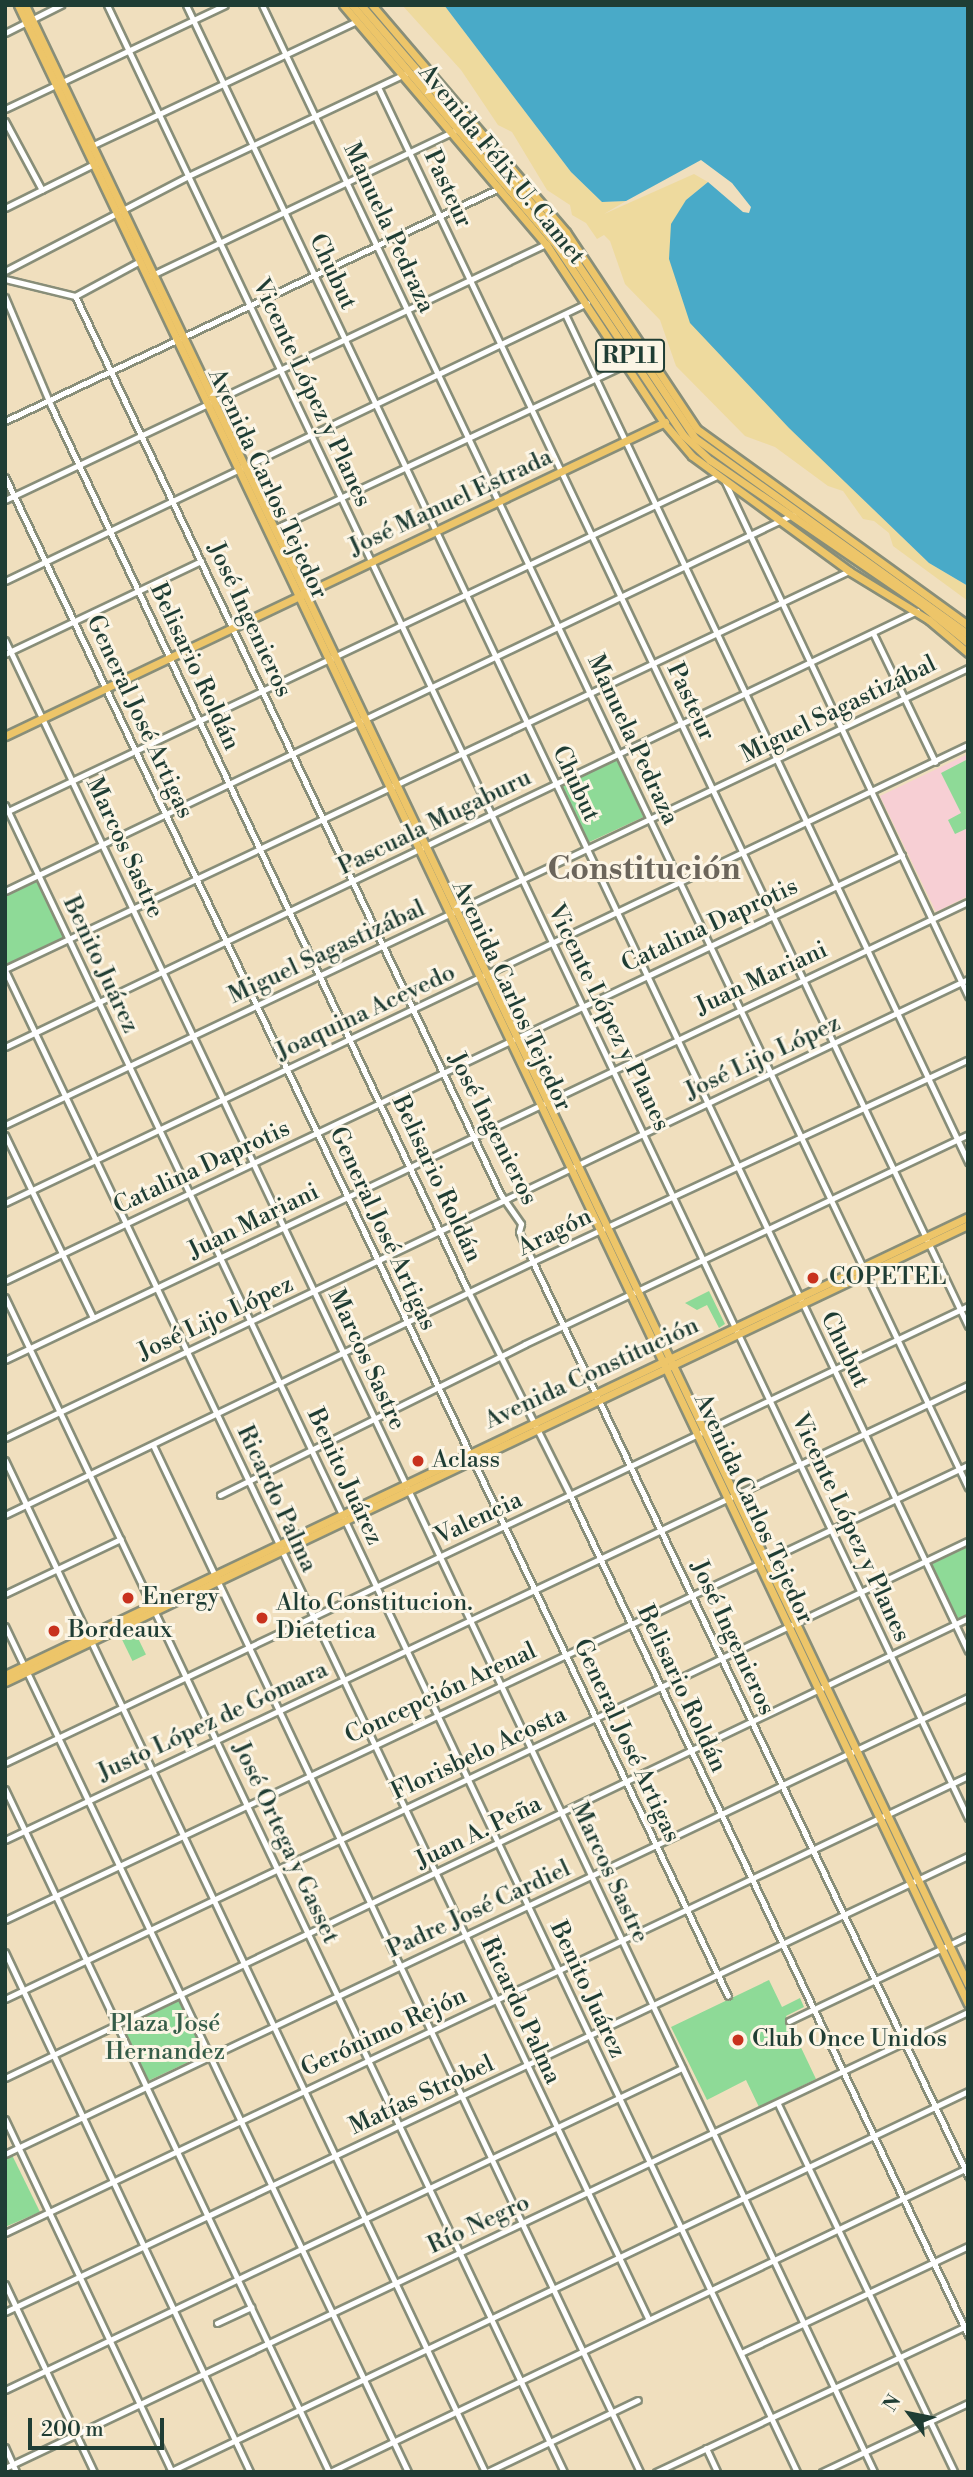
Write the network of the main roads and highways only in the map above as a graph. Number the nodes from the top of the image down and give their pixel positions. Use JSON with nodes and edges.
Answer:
{"nodes":[{"id":1,"x":18,"y":5,"type":"edge"},
{"id":2,"x":25,"y":5,"type":"edge"},
{"id":3,"x":343,"y":5,"type":"edge"},
{"id":4,"x":352,"y":5,"type":"edge"},
{"id":5,"x":361,"y":5,"type":"edge"},
{"id":6,"x":372,"y":5,"type":"edge"},
{"id":7,"x":29,"y":21,"type":"junction"},
{"id":8,"x":413,"y":70,"type":"junction"},
{"id":9,"x":462,"y":127,"type":"junction"},
{"id":10,"x":119,"y":211,"type":"junction"},
{"id":11,"x":150,"y":275,"type":"junction"},
{"id":12,"x":675,"y":418,"type":"junction"},
{"id":13,"x":795,"y":513,"type":"junction"},
{"id":14,"x":302,"y":595,"type":"junction"},
{"id":15,"x":968,"y":625,"type":"edge"},
{"id":16,"x":968,"y":634,"type":"edge"},
{"id":17,"x":968,"y":643,"type":"edge"},
{"id":18,"x":968,"y":653,"type":"edge"},
{"id":19,"x":5,"y":736,"type":"edge"},
{"id":20,"x":968,"y":1217,"type":"edge"},
{"id":21,"x":968,"y":1225,"type":"edge"},
{"id":22,"x":926,"y":1240,"type":"junction"},
{"id":23,"x":635,"y":1294,"type":"junction"},
{"id":24,"x":672,"y":1362,"type":"junction"},
{"id":25,"x":664,"y":1366,"type":"junction"},
{"id":26,"x":701,"y":1433,"type":"junction"},
{"id":27,"x":730,"y":1496,"type":"junction"},
{"id":28,"x":792,"y":1625,"type":"junction"},
{"id":29,"x":25,"y":1669,"type":"junction"},
{"id":30,"x":5,"y":1675,"type":"edge"},
{"id":31,"x":5,"y":1682,"type":"edge"},
{"id":32,"x":945,"y":1947,"type":"junction"},
{"id":33,"x":968,"y":1985,"type":"edge"},
{"id":34,"x":968,"y":2004,"type":"edge"}],
"edges":[{"from":1,"to":7,"type":"main road","name":"Avenida Carlos Tejedor"},
{"from":2,"to":7,"type":"main road","name":"Avenida Carlos Tejedor"},
{"from":3,"to":8,"type":"main road","name":"Avenida Félix U. Camet"},
{"from":4,"to":8,"type":"main road","name":"Avenida Félix U. Camet","number":"RP11"},
{"from":5,"to":8,"type":"main road","name":"Avenida Félix U. Camet","number":"RP11"},
{"from":6,"to":8,"type":"main road","name":"Avenida Félix U. Camet"},
{"from":7,"to":10,"type":"main road","name":"Avenida Carlos Tejedor"},
{"from":8,"to":9,"type":"main road","name":"Avenida Félix U. Camet","number":"RP11"},
{"from":8,"to":9,"type":"main road","name":"Avenida Félix U. Camet"},
{"from":9,"to":12,"type":"main road","name":"Avenida Félix U. Camet"},
{"from":9,"to":12,"type":"main road","name":"Avenida Félix U. Camet","number":"RP11"},
{"from":10,"to":11,"type":"main road","name":"Avenida Carlos Tejedor"},
{"from":10,"to":11,"type":"main road","name":"Avenida Carlos Tejedor"},
{"from":11,"to":14,"type":"main road","name":"Avenida Carlos Tejedor"},
{"from":12,"to":13,"type":"main road","name":"Avenida Félix U. Camet","number":"RP11"},
{"from":12,"to":14,"type":"main road","name":"José Manuel Estrada"},
{"from":12,"to":18,"type":"main road","name":"Avenida Félix U. Camet"},
{"from":13,"to":15,"type":"main road","name":"Avenida Félix U. Camet"},
{"from":13,"to":16,"type":"main road","name":"Avenida Félix U. Camet","number":"RP11"},
{"from":13,"to":17,"type":"main road","name":"Avenida Félix U. Camet","number":"RP11"},
{"from":14,"to":19,"type":"main road","name":"José Manuel Estrada"},
{"from":14,"to":23,"type":"main road","name":"Avenida Carlos Tejedor"},
{"from":20,"to":22,"type":"main road","name":"Avenida Constitución"},
{"from":21,"to":22,"type":"main road","name":"Avenida Constitución"},
{"from":22,"to":24,"type":"main road","name":"Avenida Constitución"},
{"from":23,"to":24,"type":"main road","name":"Avenida Carlos Tejedor"},
{"from":23,"to":25,"type":"main road","name":"Avenida Carlos Tejedor"},
{"from":24,"to":25,"type":"main road","name":"Avenida Constitución"},
{"from":24,"to":26,"type":"main road","name":"Avenida Carlos Tejedor"},
{"from":25,"to":26,"type":"main road","name":"Avenida Carlos Tejedor"},
{"from":25,"to":29,"type":"main road","name":"Avenida Constitución"},
{"from":26,"to":27,"type":"main road","name":"Avenida Carlos Tejedor"},
{"from":27,"to":28,"type":"main road","name":"Avenida Carlos Tejedor"},
{"from":27,"to":28,"type":"main road","name":"Avenida Carlos Tejedor"},
{"from":28,"to":32,"type":"main road","name":"Avenida Carlos Tejedor"},
{"from":29,"to":30,"type":"main road","name":"Avenida Constitución"},
{"from":29,"to":31,"type":"main road","name":"Avenida Constitución"},
{"from":32,"to":33,"type":"main road","name":"Avenida Carlos Tejedor"},
{"from":32,"to":34,"type":"main road","name":"Avenida Carlos Tejedor"}]}
